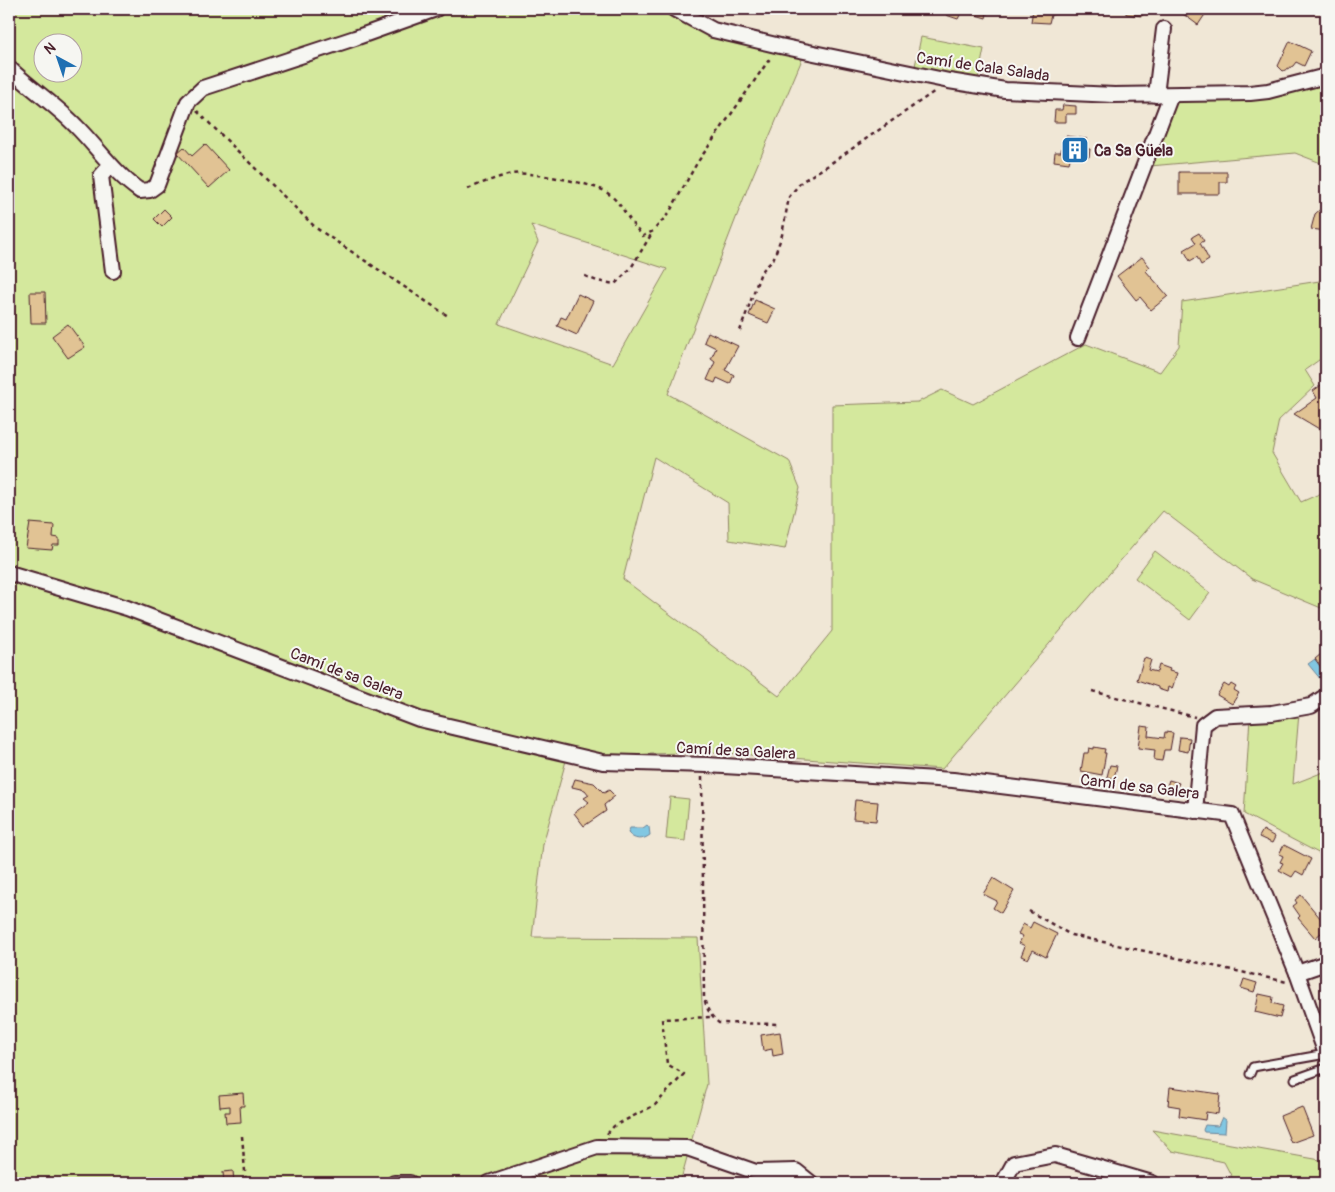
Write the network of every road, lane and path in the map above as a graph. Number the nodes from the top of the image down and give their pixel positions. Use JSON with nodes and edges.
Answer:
{"nodes":[{"id":1,"x":436,"y":9,"type":"edge"},
{"id":2,"x":674,"y":9,"type":"edge"},
{"id":3,"x":689,"y":13,"type":"edge"},
{"id":4,"x":1164,"y":29,"type":"dead end"},
{"id":5,"x":780,"y":46,"type":"junction"},
{"id":6,"x":9,"y":68,"type":"edge"},
{"id":7,"x":1326,"y":76,"type":"edge"},
{"id":8,"x":949,"y":82,"type":"junction"},
{"id":9,"x":1156,"y":95,"type":"junction"},
{"id":10,"x":1171,"y":95,"type":"junction"},
{"id":11,"x":188,"y":102,"type":"junction"},
{"id":12,"x":110,"y":166,"type":"junction"},
{"id":13,"x":468,"y":188,"type":"dead end"},
{"id":14,"x":653,"y":231,"type":"junction"},
{"id":15,"x":113,"y":271,"type":"dead end"},
{"id":16,"x":585,"y":276,"type":"dead end"},
{"id":17,"x":448,"y":316,"type":"dead end"},
{"id":18,"x":740,"y":331,"type":"dead end"},
{"id":19,"x":1078,"y":338,"type":"dead end"},
{"id":20,"x":9,"y":573,"type":"edge"},
{"id":21,"x":1092,"y":691,"type":"dead end"},
{"id":22,"x":1326,"y":696,"type":"edge"},
{"id":23,"x":1208,"y":721,"type":"junction"},
{"id":24,"x":702,"y":765,"type":"junction"},
{"id":25,"x":1195,"y":811,"type":"junction"},
{"id":26,"x":1030,"y":911,"type":"dead end"},
{"id":27,"x":1326,"y":963,"type":"edge"},
{"id":28,"x":1299,"y":979,"type":"junction"},
{"id":29,"x":712,"y":1017,"type":"junction"},
{"id":30,"x":780,"y":1024,"type":"dead end"},
{"id":31,"x":1326,"y":1054,"type":"edge"},
{"id":32,"x":1326,"y":1068,"type":"edge"},
{"id":33,"x":1250,"y":1074,"type":"dead end"},
{"id":34,"x":1295,"y":1079,"type":"dead end"},
{"id":35,"x":242,"y":1136,"type":"dead end"},
{"id":36,"x":597,"y":1147,"type":"junction"},
{"id":37,"x":246,"y":1183,"type":"edge"},
{"id":38,"x":394,"y":1183,"type":"edge"},
{"id":39,"x":410,"y":1183,"type":"edge"},
{"id":40,"x":489,"y":1183,"type":"edge"},
{"id":41,"x":811,"y":1183,"type":"edge"},
{"id":42,"x":1003,"y":1183,"type":"edge"},
{"id":43,"x":1152,"y":1183,"type":"edge"}],
"edges":[{"from":1,"to":11,"type":"street"},
{"from":2,"to":3,"type":"street","name":"Camí de Cala Salada"},
{"from":3,"to":5,"type":"street","name":"Camí de Cala Salada"},
{"from":4,"to":9,"type":"street"},
{"from":5,"to":8,"type":"street","name":"Camí de Cala Salada"},
{"from":5,"to":14,"type":"path"},
{"from":6,"to":12,"type":"street"},
{"from":7,"to":10,"type":"street","name":"Camí de Cala Salada"},
{"from":8,"to":9,"type":"street","name":"Camí de Cala Salada"},
{"from":8,"to":18,"type":"path"},
{"from":9,"to":10,"type":"street","name":"Camí de Cala Salada"},
{"from":10,"to":19,"type":"street"},
{"from":11,"to":12,"type":"street"},
{"from":11,"to":17,"type":"path"},
{"from":12,"to":15,"type":"street"},
{"from":13,"to":14,"type":"path"},
{"from":14,"to":16,"type":"path"},
{"from":20,"to":24,"type":"street","name":"Camí de sa Galera"},
{"from":21,"to":23,"type":"path"},
{"from":22,"to":23,"type":"street"},
{"from":23,"to":25,"type":"street"},
{"from":24,"to":25,"type":"street","name":"Camí de sa Galera"},
{"from":24,"to":29,"type":"path"},
{"from":25,"to":28,"type":"street","name":"Camí de sa Galera"},
{"from":26,"to":28,"type":"path"},
{"from":27,"to":28,"type":"street"},
{"from":28,"to":31,"type":"street","name":"Camí de sa Galera"},
{"from":29,"to":30,"type":"path"},
{"from":29,"to":36,"type":"path"},
{"from":31,"to":33,"type":"lane"},
{"from":32,"to":34,"type":"lane"},
{"from":35,"to":37,"type":"path"},
{"from":36,"to":40,"type":"street"},
{"from":36,"to":41,"type":"street"},
{"from":38,"to":39,"type":"street"},
{"from":42,"to":43,"type":"street"}]}
